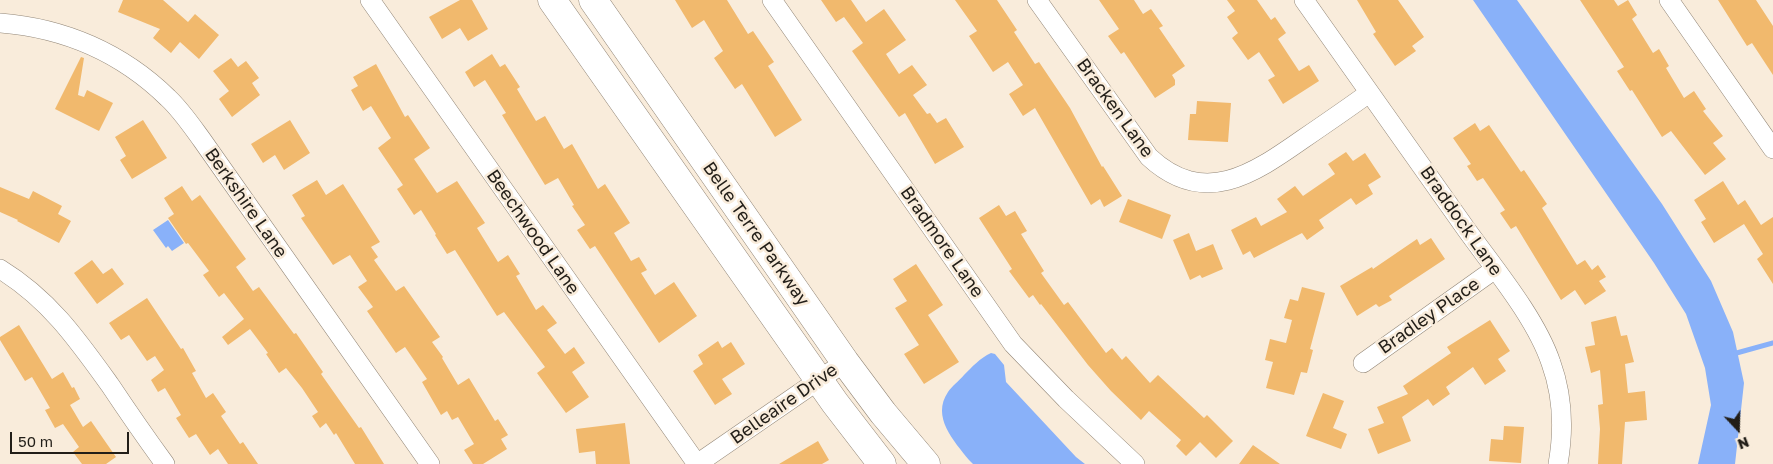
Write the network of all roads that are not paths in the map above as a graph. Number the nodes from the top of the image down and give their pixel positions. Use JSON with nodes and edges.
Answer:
{"nodes":[{"id":1,"x":370,"y":0,"type":"edge"},
{"id":2,"x":552,"y":0,"type":"edge"},
{"id":3,"x":593,"y":0,"type":"edge"},
{"id":4,"x":772,"y":0,"type":"edge"},
{"id":5,"x":1038,"y":0,"type":"edge"},
{"id":6,"x":1304,"y":0,"type":"edge"},
{"id":7,"x":1669,"y":0,"type":"edge"},
{"id":8,"x":0,"y":23,"type":"edge"},
{"id":9,"x":1369,"y":93,"type":"junction"},
{"id":10,"x":1773,"y":148,"type":"edge"},
{"id":11,"x":0,"y":269,"type":"edge"},
{"id":12,"x":1495,"y":269,"type":"junction"},
{"id":13,"x":845,"y":362,"type":"junction"},
{"id":14,"x":1363,"y":363,"type":"dead end"},
{"id":15,"x":820,"y":380,"type":"junction"},
{"id":16,"x":165,"y":464,"type":"edge"},
{"id":17,"x":430,"y":464,"type":"edge"},
{"id":18,"x":697,"y":464,"type":"edge"},
{"id":19,"x":882,"y":464,"type":"edge"},
{"id":20,"x":926,"y":464,"type":"edge"},
{"id":21,"x":1135,"y":464,"type":"edge"},
{"id":22,"x":1558,"y":464,"type":"edge"}],
"edges":[{"from":1,"to":18,"type":"street","name":"Beechwood Lane"},
{"from":2,"to":15,"type":"main road","name":"Belle Terre Parkway"},
{"from":3,"to":13,"type":"main road","name":"Belle Terre Parkway"},
{"from":4,"to":21,"type":"street","name":"Bradmore Lane"},
{"from":5,"to":9,"type":"street","name":"Bracken Lane"},
{"from":6,"to":9,"type":"street","name":"Braddock Lane"},
{"from":7,"to":10,"type":"street"},
{"from":8,"to":17,"type":"street","name":"Berkshire Lane"},
{"from":9,"to":12,"type":"street","name":"Braddock Lane"},
{"from":11,"to":16,"type":"street"},
{"from":12,"to":14,"type":"street","name":"Bradley Place"},
{"from":12,"to":22,"type":"street","name":"Braddock Lane"},
{"from":13,"to":15,"type":"street","name":"Belleaire Drive"},
{"from":13,"to":20,"type":"main road","name":"Belle Terre Parkway"},
{"from":15,"to":18,"type":"street","name":"Belleaire Drive"},
{"from":15,"to":19,"type":"main road","name":"Belle Terre Parkway"}]}
